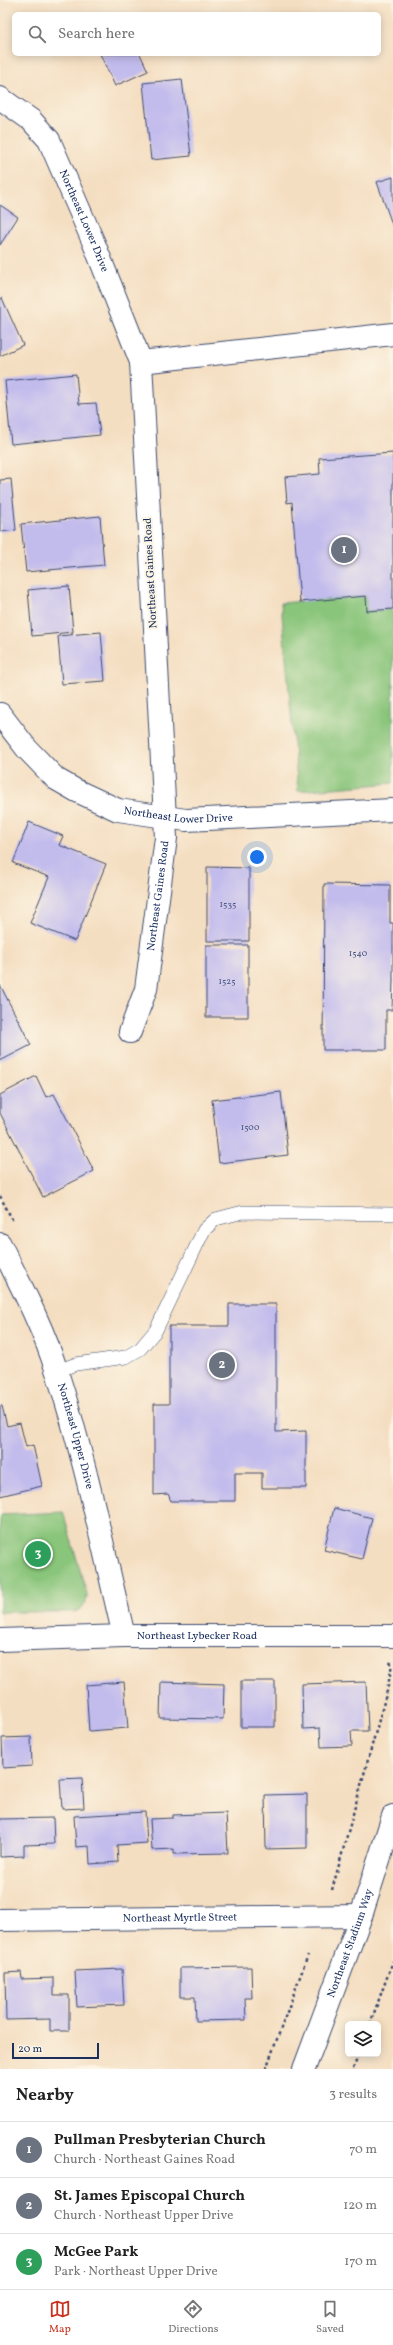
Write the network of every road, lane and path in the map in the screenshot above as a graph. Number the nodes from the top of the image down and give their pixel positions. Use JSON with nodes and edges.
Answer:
{"nodes":[{"id":1,"x":0,"y":98,"type":"edge"},
{"id":2,"x":393,"y":334,"type":"edge"},
{"id":3,"x":140,"y":362,"type":"junction"},
{"id":4,"x":0,"y":714,"type":"edge"},
{"id":5,"x":393,"y":810,"type":"edge"},
{"id":6,"x":164,"y":817,"type":"junction"},
{"id":7,"x":130,"y":1032,"type":"dead end"},
{"id":8,"x":393,"y":1214,"type":"edge"},
{"id":9,"x":0,"y":1244,"type":"edge"},
{"id":10,"x":57,"y":1371,"type":"junction"},
{"id":11,"x":124,"y":1636,"type":"junction"},
{"id":12,"x":393,"y":1636,"type":"edge"},
{"id":13,"x":0,"y":1640,"type":"edge"},
{"id":14,"x":385,"y":1659,"type":"dead end"},
{"id":15,"x":393,"y":1816,"type":"edge"},
{"id":16,"x":327,"y":1895,"type":"dead end"},
{"id":17,"x":361,"y":1916,"type":"junction"},
{"id":18,"x":0,"y":1920,"type":"edge"},
{"id":19,"x":308,"y":1954,"type":"dead end"},
{"id":20,"x":393,"y":1961,"type":"edge"},
{"id":21,"x":371,"y":2021,"type":"edge"},
{"id":22,"x":358,"y":2057,"type":"edge"},
{"id":23,"x":266,"y":2069,"type":"edge"},
{"id":24,"x":304,"y":2069,"type":"edge"},
{"id":25,"x":353,"y":2069,"type":"edge"}],
"edges":[{"from":1,"to":3,"type":"street","name":"Northeast Lower Drive"},
{"from":2,"to":3,"type":"street"},
{"from":3,"to":6,"type":"street","name":"Northeast Gaines Road"},
{"from":4,"to":6,"type":"street","name":"Northeast Lower Drive"},
{"from":5,"to":6,"type":"street","name":"Northeast Lower Drive"},
{"from":6,"to":7,"type":"street","name":"Northeast Gaines Road"},
{"from":8,"to":10,"type":"lane"},
{"from":9,"to":10,"type":"street","name":"Northeast Upper Drive"},
{"from":10,"to":11,"type":"street","name":"Northeast Upper Drive"},
{"from":11,"to":12,"type":"street","name":"Northeast Lybecker Road"},
{"from":11,"to":13,"type":"street","name":"Northeast Lybecker Road"},
{"from":14,"to":16,"type":"path"},
{"from":15,"to":17,"type":"street","name":"Northeast Stadium Way"},
{"from":17,"to":18,"type":"street","name":"Northeast Myrtle Street"},
{"from":17,"to":24,"type":"street","name":"Northeast Stadium Way"},
{"from":19,"to":23,"type":"path"},
{"from":20,"to":21,"type":"path"},
{"from":22,"to":25,"type":"path"}]}
